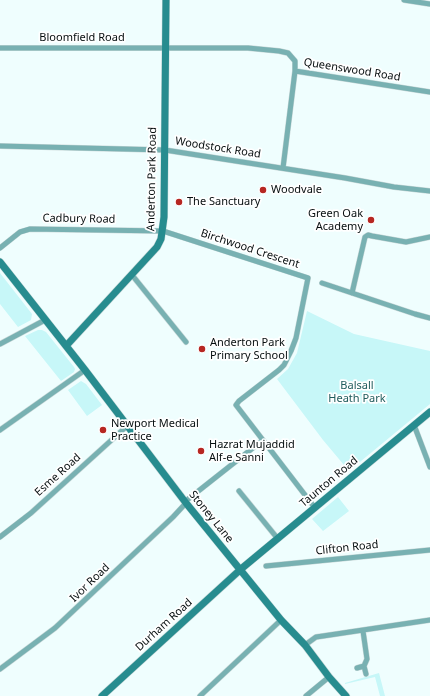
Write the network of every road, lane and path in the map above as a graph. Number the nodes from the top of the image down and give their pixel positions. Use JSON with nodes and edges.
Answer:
{"nodes":[{"id":1,"x":166,"y":0,"type":"edge"},
{"id":2,"x":404,"y":0,"type":"edge"},
{"id":3,"x":430,"y":4,"type":"edge"},
{"id":4,"x":0,"y":48,"type":"edge"},
{"id":5,"x":165,"y":48,"type":"junction"},
{"id":6,"x":295,"y":71,"type":"junction"},
{"id":7,"x":430,"y":92,"type":"edge"},
{"id":8,"x":0,"y":146,"type":"edge"},
{"id":9,"x":165,"y":150,"type":"junction"},
{"id":10,"x":283,"y":168,"type":"junction"},
{"id":11,"x":430,"y":191,"type":"edge"},
{"id":12,"x":163,"y":231,"type":"junction"},
{"id":13,"x":430,"y":237,"type":"edge"},
{"id":14,"x":0,"y":248,"type":"edge"},
{"id":15,"x":0,"y":263,"type":"edge"},
{"id":16,"x":132,"y":275,"type":"junction"},
{"id":17,"x":322,"y":283,"type":"dead end"},
{"id":18,"x":352,"y":294,"type":"junction"},
{"id":19,"x":430,"y":318,"type":"edge"},
{"id":20,"x":45,"y":320,"type":"junction"},
{"id":21,"x":186,"y":342,"type":"dead end"},
{"id":22,"x":0,"y":344,"type":"edge"},
{"id":23,"x":66,"y":346,"type":"junction"},
{"id":24,"x":85,"y":370,"type":"junction"},
{"id":25,"x":430,"y":412,"type":"edge"},
{"id":26,"x":414,"y":425,"type":"junction"},
{"id":27,"x":126,"y":426,"type":"junction"},
{"id":28,"x":0,"y":430,"type":"edge"},
{"id":29,"x":263,"y":440,"type":"junction"},
{"id":30,"x":430,"y":468,"type":"edge"},
{"id":31,"x":239,"y":491,"type":"dead end"},
{"id":32,"x":186,"y":503,"type":"junction"},
{"id":33,"x":315,"y":508,"type":"junction"},
{"id":34,"x":0,"y":537,"type":"edge"},
{"id":35,"x":278,"y":539,"type":"junction"},
{"id":36,"x":430,"y":550,"type":"edge"},
{"id":37,"x":266,"y":566,"type":"dead end"},
{"id":38,"x":241,"y":570,"type":"junction"},
{"id":39,"x":281,"y":620,"type":"junction"},
{"id":40,"x":430,"y":620,"type":"edge"},
{"id":41,"x":363,"y":631,"type":"junction"},
{"id":42,"x":304,"y":645,"type":"junction"},
{"id":43,"x":364,"y":666,"type":"junction"},
{"id":44,"x":357,"y":668,"type":"dead end"},
{"id":45,"x":0,"y":669,"type":"edge"},
{"id":46,"x":366,"y":674,"type":"dead end"},
{"id":47,"x":329,"y":678,"type":"junction"},
{"id":48,"x":102,"y":696,"type":"edge"},
{"id":49,"x":200,"y":696,"type":"edge"},
{"id":50,"x":306,"y":696,"type":"edge"},
{"id":51,"x":346,"y":696,"type":"edge"}],
"edges":[{"from":1,"to":5,"type":"street","name":"Anderton Park Road"},
{"from":2,"to":3,"type":"street"},
{"from":4,"to":5,"type":"street","name":"Bloomfield Road"},
{"from":5,"to":6,"type":"street","name":"Queenswood Road"},
{"from":5,"to":9,"type":"street","name":"Anderton Park Road"},
{"from":6,"to":7,"type":"street","name":"Queenswood Road"},
{"from":6,"to":10,"type":"street"},
{"from":8,"to":9,"type":"street","name":"Woodstock Road"},
{"from":9,"to":10,"type":"street","name":"Woodstock Road"},
{"from":9,"to":12,"type":"street","name":"Anderton Park Road"},
{"from":10,"to":11,"type":"street","name":"Woodstock Road"},
{"from":12,"to":14,"type":"street","name":"Cadbury Road"},
{"from":12,"to":16,"type":"street","name":"Anderton Park Road"},
{"from":12,"to":29,"type":"street","name":"Birchwood Crescent"},
{"from":13,"to":18,"type":"street"},
{"from":15,"to":20,"type":"street","name":"Stoney Lane"},
{"from":16,"to":21,"type":"street"},
{"from":16,"to":23,"type":"street","name":"Anderton Park Road"},
{"from":17,"to":18,"type":"street"},
{"from":18,"to":19,"type":"street"},
{"from":20,"to":22,"type":"street"},
{"from":20,"to":23,"type":"street","name":"Stoney Lane"},
{"from":23,"to":24,"type":"street","name":"Stoney Lane"},
{"from":24,"to":27,"type":"street","name":"Stoney Lane"},
{"from":24,"to":28,"type":"street"},
{"from":25,"to":26,"type":"street","name":"Taunton Road"},
{"from":26,"to":30,"type":"street"},
{"from":26,"to":33,"type":"street","name":"Taunton Road"},
{"from":27,"to":32,"type":"street","name":"Stoney Lane"},
{"from":27,"to":34,"type":"street","name":"Esme Road"},
{"from":29,"to":32,"type":"street","name":"Ivor Road"},
{"from":29,"to":33,"type":"street"},
{"from":31,"to":35,"type":"street"},
{"from":32,"to":38,"type":"street","name":"Stoney Lane"},
{"from":32,"to":45,"type":"street","name":"Ivor Road"},
{"from":33,"to":35,"type":"street","name":"Taunton Road"},
{"from":35,"to":38,"type":"street","name":"Taunton Road"},
{"from":36,"to":37,"type":"street","name":"Clifton Road"},
{"from":38,"to":39,"type":"street","name":"Stoney Lane"},
{"from":38,"to":48,"type":"street","name":"Durham Road"},
{"from":39,"to":42,"type":"street","name":"Stoney Lane"},
{"from":39,"to":49,"type":"street"},
{"from":40,"to":41,"type":"street"},
{"from":41,"to":42,"type":"street"},
{"from":41,"to":43,"type":"street"},
{"from":42,"to":47,"type":"street","name":"Stoney Lane"},
{"from":43,"to":44,"type":"street"},
{"from":43,"to":46,"type":"street"},
{"from":47,"to":50,"type":"street"},
{"from":47,"to":51,"type":"street","name":"Stoney Lane"}]}
